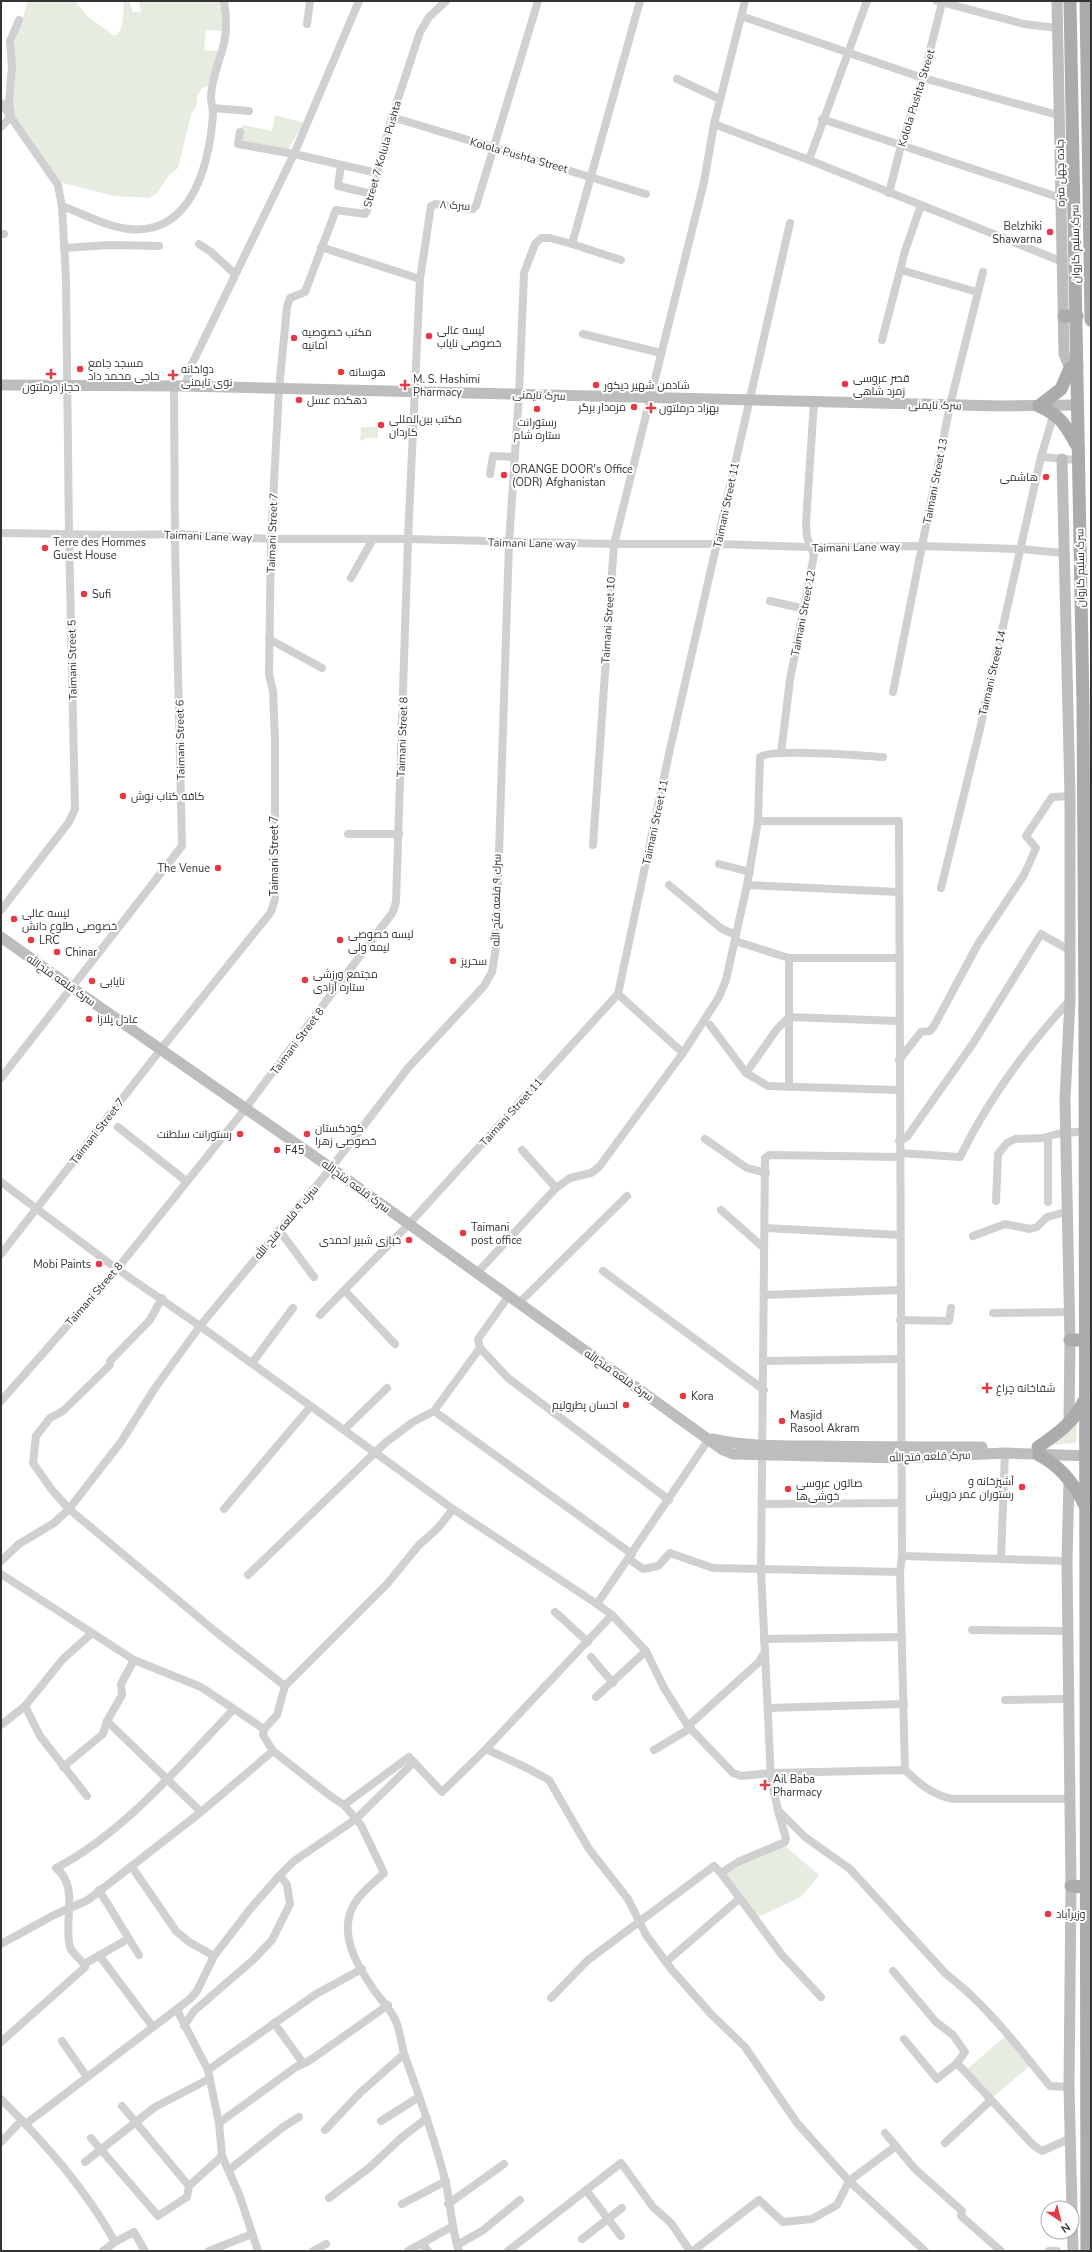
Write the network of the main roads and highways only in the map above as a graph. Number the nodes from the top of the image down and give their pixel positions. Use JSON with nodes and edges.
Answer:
{"nodes":[{"id":1,"x":1057,"y":1,"type":"edge"},
{"id":2,"x":1070,"y":1,"type":"edge"},
{"id":3,"x":1086,"y":1,"type":"edge"},
{"id":4,"x":1073,"y":77,"type":"junction"},
{"id":5,"x":1087,"y":77,"type":"junction"},
{"id":6,"x":1090,"y":256,"type":"edge"},
{"id":7,"x":1070,"y":316,"type":"junction"},
{"id":8,"x":1091,"y":320,"type":"edge"},
{"id":9,"x":1074,"y":367,"type":"junction"},
{"id":10,"x":1,"y":385,"type":"edge"},
{"id":11,"x":1078,"y":405,"type":"junction"},
{"id":12,"x":1039,"y":406,"type":"junction"},
{"id":13,"x":1078,"y":454,"type":"junction"},
{"id":14,"x":1062,"y":459,"type":"road end"},
{"id":15,"x":1,"y":937,"type":"edge"},
{"id":16,"x":1088,"y":1021,"type":"edge"},
{"id":17,"x":1070,"y":1340,"type":"junction"},
{"id":18,"x":1087,"y":1340,"type":"junction"},
{"id":19,"x":1085,"y":1400,"type":"junction"},
{"id":20,"x":1069,"y":1423,"type":"junction"},
{"id":21,"x":764,"y":1450,"type":"junction"},
{"id":22,"x":1039,"y":1451,"type":"junction"},
{"id":23,"x":1088,"y":1453,"type":"edge"},
{"id":24,"x":1069,"y":1480,"type":"junction"},
{"id":25,"x":1086,"y":1507,"type":"junction"},
{"id":26,"x":1071,"y":1886,"type":"junction"},
{"id":27,"x":1085,"y":1886,"type":"junction"},
{"id":28,"x":1088,"y":1971,"type":"edge"},
{"id":29,"x":1073,"y":2251,"type":"edge"},
{"id":30,"x":1087,"y":2251,"type":"edge"}],
"edges":[{"from":1,"to":7,"type":"main road","name":"جاده چهل متره"},
{"from":2,"to":4,"type":"main road","name":"سرک سلیم کاروان"},
{"from":3,"to":5,"type":"main road"},
{"from":4,"to":5,"type":"main road"},
{"from":4,"to":7,"type":"main road","name":"سرک سلیم کاروان"},
{"from":5,"to":6,"type":"main road"},
{"from":6,"to":8,"type":"main road"},
{"from":7,"to":9,"type":"main road","name":"سرک سلیم کاروان"},
{"from":9,"to":11,"type":"main road","name":"سرک سلیم کاروان"},
{"from":9,"to":12,"type":"main road"},
{"from":10,"to":12,"type":"main road","name":"سرک تایمنی"},
{"from":11,"to":12,"type":"main road","name":"سرک تایمنی"},
{"from":11,"to":13,"type":"main road","name":"سرک سلیم کاروان"},
{"from":12,"to":13,"type":"main road"},
{"from":13,"to":16,"type":"main road","name":"سرک سلیم کاروان"},
{"from":14,"to":17,"type":"main road"},
{"from":15,"to":21,"type":"main road","name":"سرک قلعه فتح‌الله"},
{"from":16,"to":18,"type":"main road","name":"سرک سلیم کاروان"},
{"from":17,"to":18,"type":"main road"},
{"from":17,"to":20,"type":"main road"},
{"from":18,"to":19,"type":"main road","name":"سرک سلیم کاروان"},
{"from":19,"to":20,"type":"main road"},
{"from":19,"to":23,"type":"main road","name":"سرک سلیم کاروان"},
{"from":20,"to":22,"type":"main road"},
{"from":21,"to":22,"type":"main road","name":"سرک قلعه فتح‌الله"},
{"from":21,"to":22,"type":"main road","name":"سرک قلعه فتح‌الله"},
{"from":22,"to":23,"type":"main road","name":"سرک قلعه فتح‌الله"},
{"from":22,"to":24,"type":"main road"},
{"from":23,"to":25,"type":"main road","name":"سرک سلیم کاروان"},
{"from":24,"to":25,"type":"main road"},
{"from":24,"to":26,"type":"main road"},
{"from":25,"to":27,"type":"main road","name":"سرک سلیم کاروان"},
{"from":26,"to":27,"type":"main road"},
{"from":26,"to":29,"type":"main road"},
{"from":27,"to":28,"type":"main road","name":"سرک سلیم کاروان"},
{"from":28,"to":30,"type":"main road","name":"سرک سلیم کاروان"}]}
